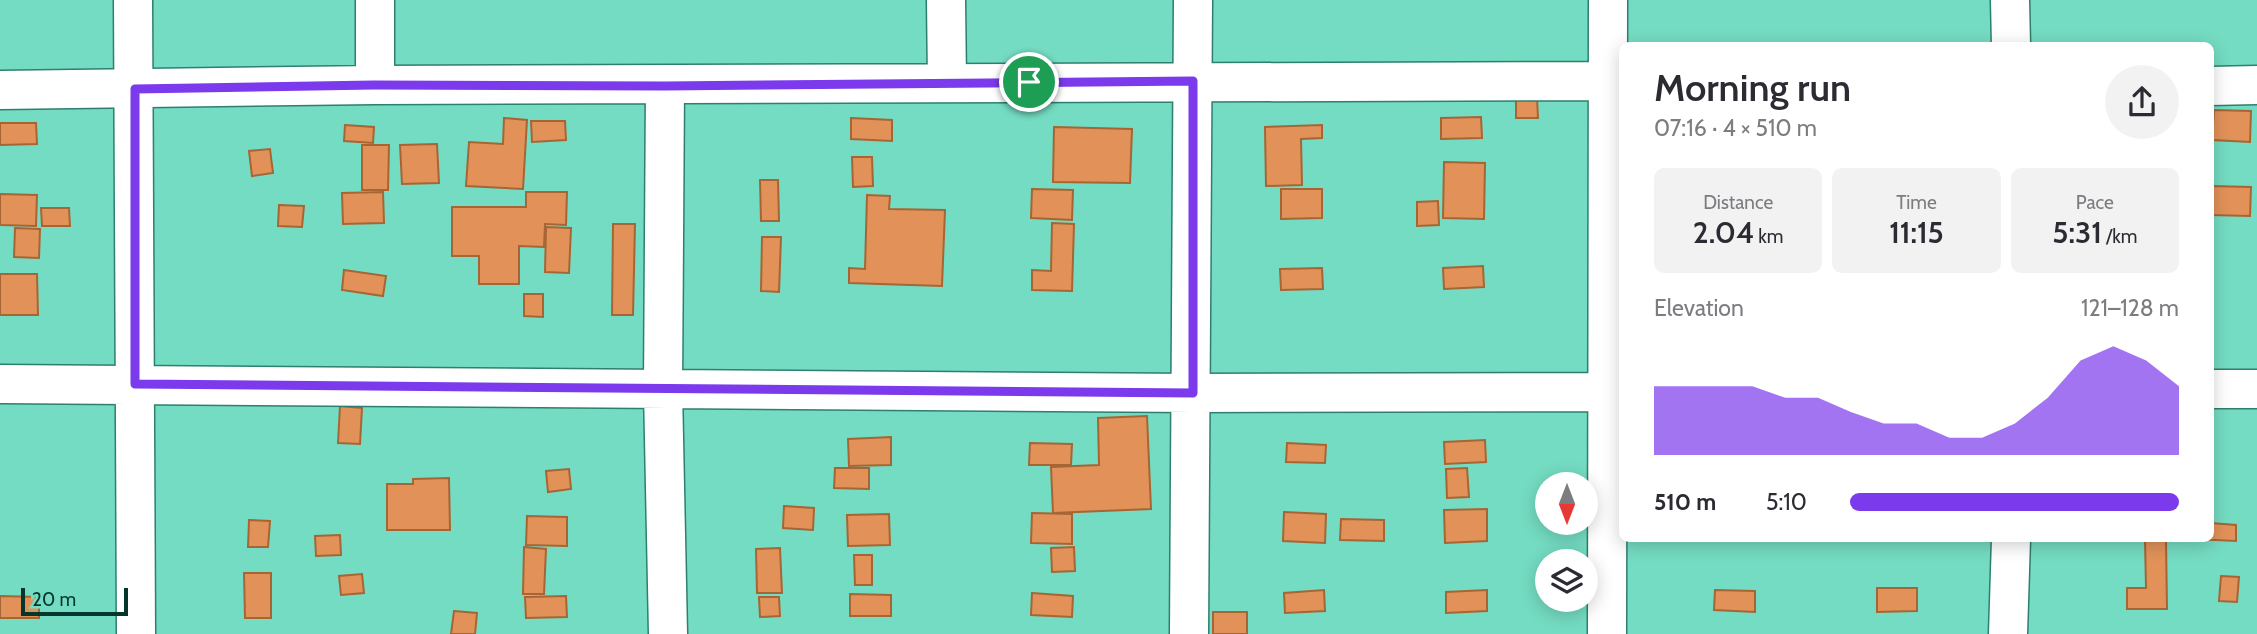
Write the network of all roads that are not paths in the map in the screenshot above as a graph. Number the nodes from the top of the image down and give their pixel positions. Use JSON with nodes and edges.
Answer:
{"nodes":[{"id":1,"x":132,"y":0,"type":"edge"},
{"id":2,"x":374,"y":0,"type":"edge"},
{"id":3,"x":946,"y":0,"type":"edge"},
{"id":4,"x":1194,"y":0,"type":"edge"},
{"id":5,"x":1608,"y":0,"type":"edge"},
{"id":6,"x":2010,"y":0,"type":"edge"},
{"id":7,"x":2011,"y":42,"type":"edge"},
{"id":8,"x":1193,"y":81,"type":"junction"},
{"id":9,"x":1616,"y":81,"type":"edge"},
{"id":10,"x":947,"y":82,"type":"junction"},
{"id":11,"x":374,"y":85,"type":"junction"},
{"id":12,"x":2257,"y":85,"type":"edge"},
{"id":13,"x":665,"y":86,"type":"junction"},
{"id":14,"x":2214,"y":86,"type":"edge"},
{"id":15,"x":135,"y":89,"type":"junction"},
{"id":16,"x":0,"y":90,"type":"edge"},
{"id":17,"x":0,"y":384,"type":"edge"},
{"id":18,"x":135,"y":384,"type":"junction"},
{"id":19,"x":663,"y":388,"type":"junction"},
{"id":20,"x":2214,"y":389,"type":"edge"},
{"id":21,"x":2257,"y":389,"type":"edge"},
{"id":22,"x":1614,"y":392,"type":"edge"},
{"id":23,"x":1193,"y":393,"type":"junction"},
{"id":24,"x":2011,"y":542,"type":"edge"},
{"id":25,"x":136,"y":634,"type":"edge"},
{"id":26,"x":668,"y":634,"type":"edge"},
{"id":27,"x":1189,"y":634,"type":"edge"},
{"id":28,"x":1606,"y":634,"type":"edge"},
{"id":29,"x":2008,"y":634,"type":"edge"}],
"edges":[{"from":1,"to":15,"type":"street"},
{"from":2,"to":11,"type":"street"},
{"from":3,"to":10,"type":"street"},
{"from":4,"to":8,"type":"street"},
{"from":5,"to":9,"type":"street"},
{"from":6,"to":7,"type":"street"},
{"from":8,"to":9,"type":"street"},
{"from":8,"to":10,"type":"street"},
{"from":8,"to":23,"type":"street"},
{"from":9,"to":22,"type":"street"},
{"from":10,"to":13,"type":"street"},
{"from":11,"to":13,"type":"street"},
{"from":11,"to":15,"type":"street"},
{"from":12,"to":14,"type":"street"},
{"from":13,"to":19,"type":"street"},
{"from":15,"to":16,"type":"street"},
{"from":15,"to":18,"type":"street"},
{"from":17,"to":18,"type":"street"},
{"from":18,"to":19,"type":"street"},
{"from":18,"to":25,"type":"street"},
{"from":19,"to":23,"type":"street"},
{"from":19,"to":26,"type":"street"},
{"from":20,"to":21,"type":"street"},
{"from":22,"to":23,"type":"street"},
{"from":22,"to":28,"type":"street"},
{"from":23,"to":27,"type":"street"},
{"from":24,"to":29,"type":"street"}]}
